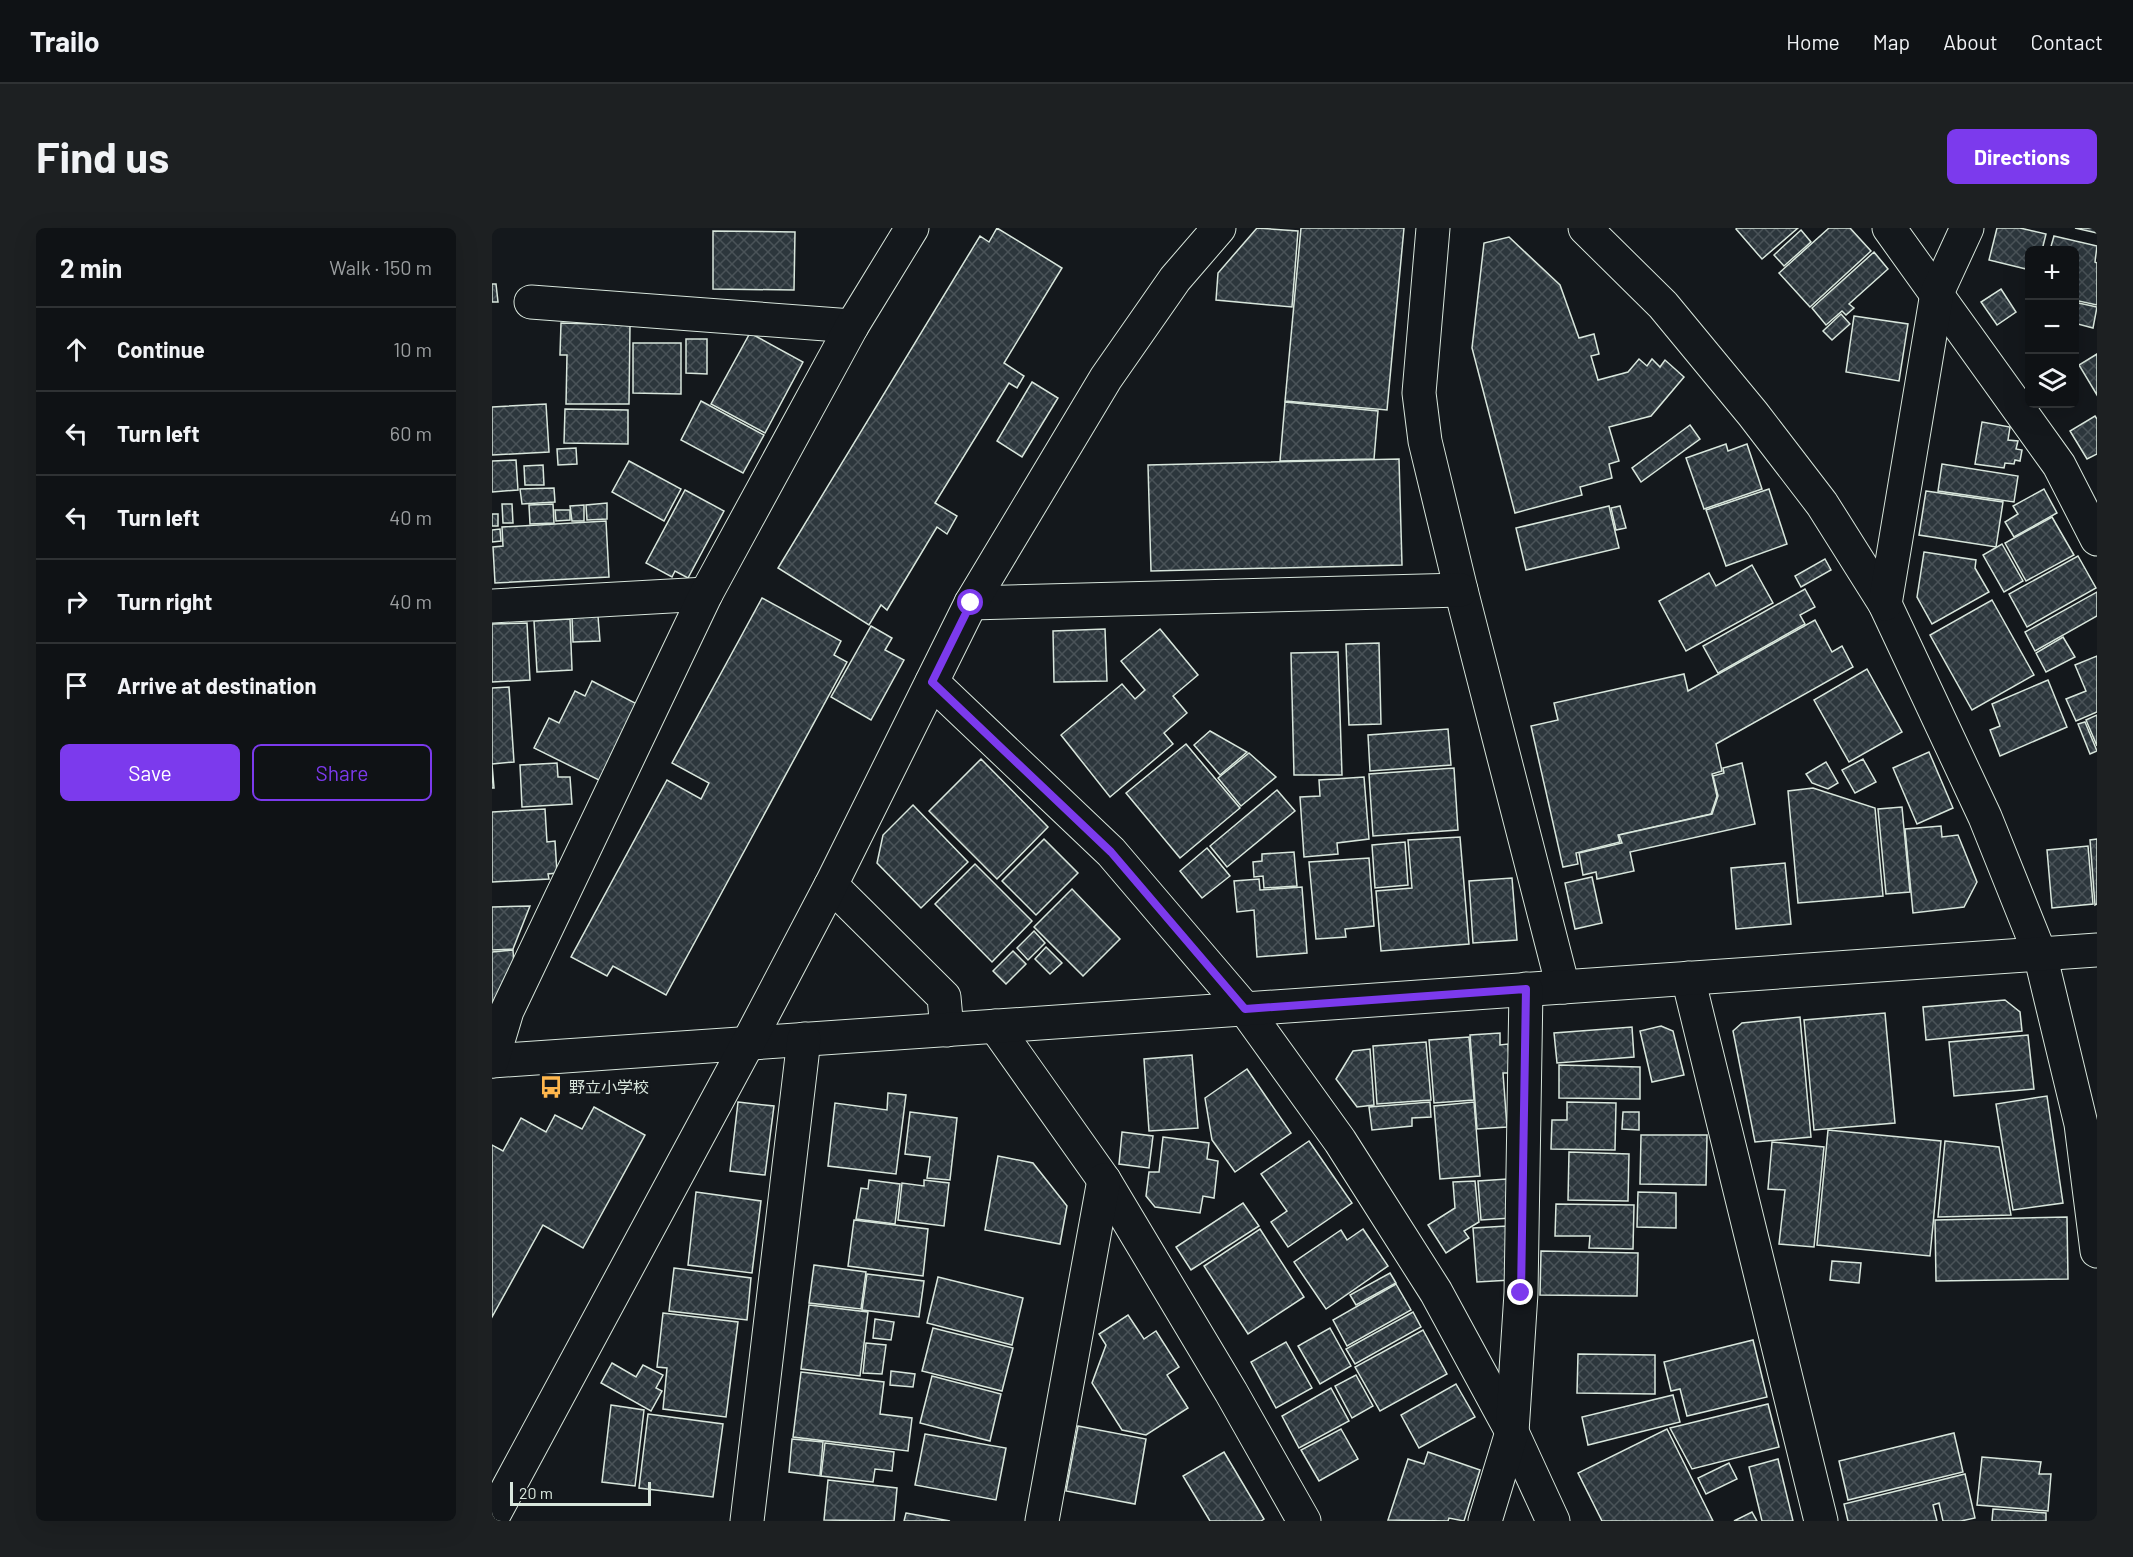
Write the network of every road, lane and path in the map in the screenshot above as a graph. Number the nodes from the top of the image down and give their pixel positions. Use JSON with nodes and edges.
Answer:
{"nodes":[{"id":1,"x":912,"y":228,"type":"edge"},
{"id":2,"x":1219,"y":228,"type":"edge"},
{"id":3,"x":1433,"y":228,"type":"edge"},
{"id":4,"x":1585,"y":228,"type":"edge"},
{"id":5,"x":1889,"y":228,"type":"edge"},
{"id":6,"x":1967,"y":228,"type":"edge"},
{"id":7,"x":1937,"y":293,"type":"junction"},
{"id":8,"x":531,"y":302,"type":"dead end"},
{"id":9,"x":852,"y":326,"type":"junction"},
{"id":10,"x":2097,"y":539,"type":"edge"},
{"id":11,"x":1461,"y":590,"type":"junction"},
{"id":12,"x":706,"y":594,"type":"junction"},
{"id":13,"x":971,"y":603,"type":"junction"},
{"id":14,"x":1886,"y":604,"type":"junction"},
{"id":15,"x":492,"y":606,"type":"edge"},
{"id":16,"x":932,"y":682,"type":"junction"},
{"id":17,"x":831,"y":885,"type":"junction"},
{"id":18,"x":2097,"y":950,"type":"edge"},
{"id":19,"x":2040,"y":954,"type":"junction"},
{"id":20,"x":1688,"y":978,"type":"junction"},
{"id":21,"x":1563,"y":987,"type":"junction"},
{"id":22,"x":1526,"y":989,"type":"junction"},
{"id":23,"x":1245,"y":1009,"type":"junction"},
{"id":24,"x":995,"y":1026,"type":"junction"},
{"id":25,"x":947,"y":1030,"type":"junction"},
{"id":26,"x":804,"y":1039,"type":"junction"},
{"id":27,"x":748,"y":1043,"type":"junction"},
{"id":28,"x":492,"y":1061,"type":"edge"},
{"id":29,"x":1104,"y":1180,"type":"junction"},
{"id":30,"x":2097,"y":1251,"type":"edge"},
{"id":31,"x":1512,"y":1432,"type":"junction"},
{"id":32,"x":492,"y":1518,"type":"edge"},
{"id":33,"x":747,"y":1521,"type":"edge"},
{"id":34,"x":1042,"y":1521,"type":"edge"},
{"id":35,"x":1304,"y":1521,"type":"edge"},
{"id":36,"x":1485,"y":1521,"type":"edge"},
{"id":37,"x":1553,"y":1521,"type":"edge"},
{"id":38,"x":1821,"y":1521,"type":"edge"}],
"edges":[{"from":1,"to":9,"type":"street"},
{"from":2,"to":13,"type":"street"},
{"from":3,"to":11,"type":"street"},
{"from":4,"to":14,"type":"street"},
{"from":5,"to":7,"type":"street"},
{"from":6,"to":7,"type":"street"},
{"from":7,"to":10,"type":"street"},
{"from":7,"to":14,"type":"street"},
{"from":8,"to":9,"type":"street"},
{"from":9,"to":12,"type":"street"},
{"from":11,"to":13,"type":"street"},
{"from":11,"to":21,"type":"street"},
{"from":12,"to":15,"type":"street"},
{"from":12,"to":28,"type":"street"},
{"from":13,"to":16,"type":"street"},
{"from":14,"to":19,"type":"street"},
{"from":16,"to":17,"type":"street"},
{"from":16,"to":23,"type":"street"},
{"from":17,"to":25,"type":"street"},
{"from":17,"to":27,"type":"street"},
{"from":18,"to":19,"type":"street"},
{"from":19,"to":20,"type":"street"},
{"from":19,"to":30,"type":"street"},
{"from":20,"to":21,"type":"street"},
{"from":20,"to":38,"type":"street"},
{"from":21,"to":22,"type":"street"},
{"from":22,"to":23,"type":"street"},
{"from":22,"to":31,"type":"street"},
{"from":23,"to":24,"type":"street"},
{"from":23,"to":31,"type":"street"},
{"from":24,"to":25,"type":"street"},
{"from":24,"to":29,"type":"street"},
{"from":25,"to":26,"type":"street"},
{"from":26,"to":27,"type":"street"},
{"from":26,"to":33,"type":"street"},
{"from":27,"to":28,"type":"street"},
{"from":27,"to":32,"type":"street"},
{"from":29,"to":34,"type":"street"},
{"from":29,"to":35,"type":"street"},
{"from":31,"to":36,"type":"street"},
{"from":31,"to":37,"type":"street"}]}
